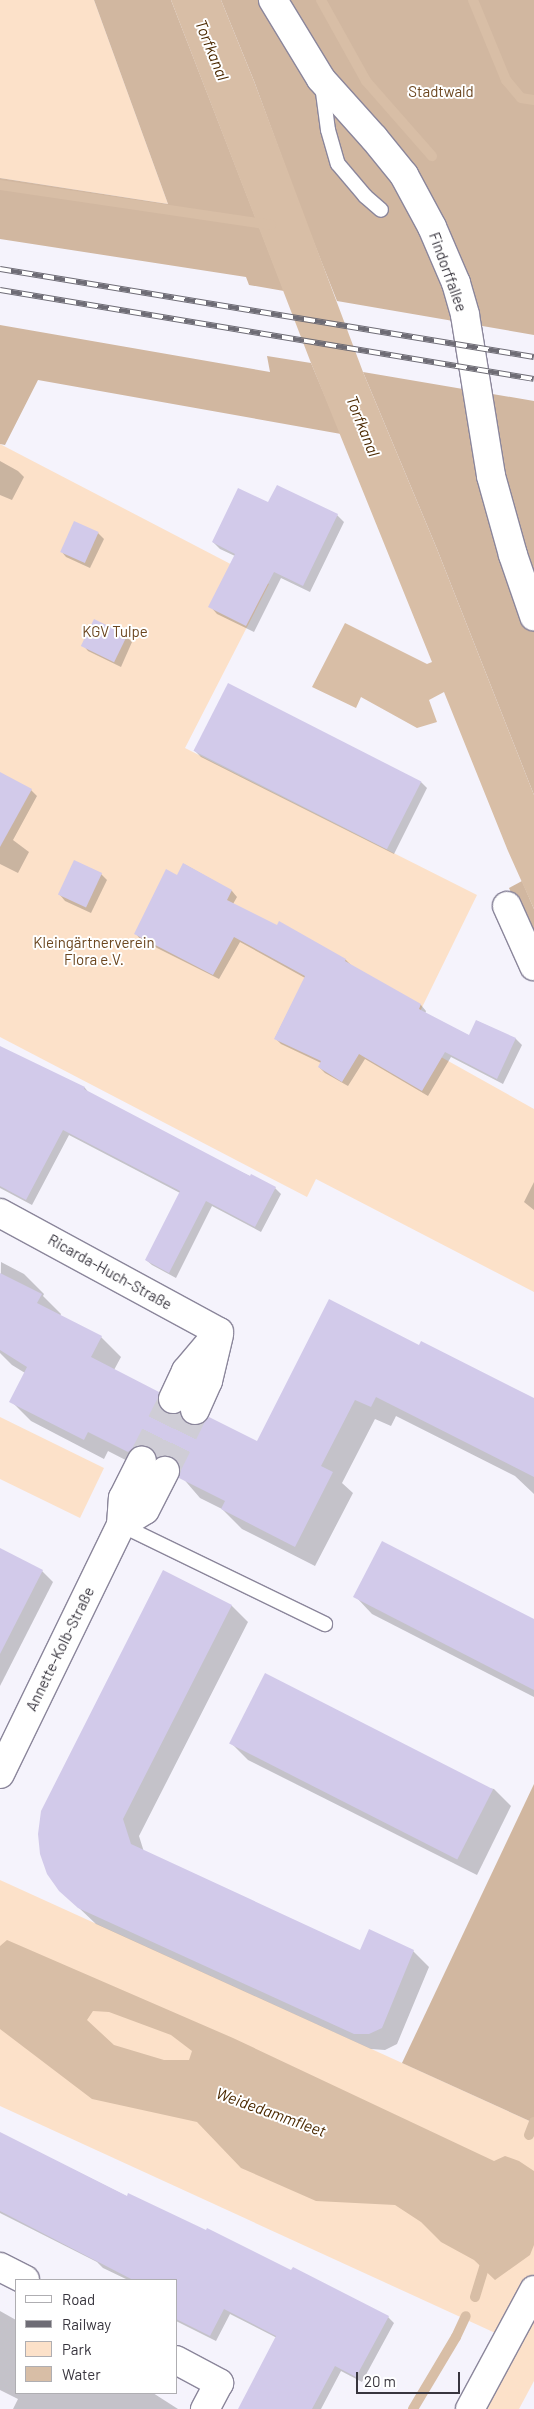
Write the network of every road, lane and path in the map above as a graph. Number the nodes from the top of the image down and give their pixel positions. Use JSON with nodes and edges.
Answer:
{"nodes":[{"id":1,"x":274,"y":0,"type":"edge"},
{"id":2,"x":321,"y":79,"type":"junction"},
{"id":3,"x":381,"y":210,"type":"dead end"},
{"id":4,"x":534,"y":616,"type":"edge"},
{"id":5,"x":507,"y":906,"type":"dead end"},
{"id":6,"x":534,"y":966,"type":"edge"},
{"id":7,"x":0,"y":1213,"type":"edge"},
{"id":8,"x":184,"y":1404,"type":"tunnel mouth"},
{"id":9,"x":153,"y":1465,"type":"tunnel mouth"},
{"id":10,"x":121,"y":1525,"type":"junction"},
{"id":11,"x":325,"y":1624,"type":"dead end"},
{"id":12,"x":0,"y":1774,"type":"edge"},
{"id":13,"x":0,"y":2267,"type":"edge"},
{"id":14,"x":23,"y":2279,"type":"edge"},
{"id":15,"x":534,"y":2290,"type":"edge"},
{"id":16,"x":178,"y":2361,"type":"edge"},
{"id":17,"x":205,"y":2409,"type":"edge"},
{"id":18,"x":470,"y":2409,"type":"edge"}],
"edges":[{"from":1,"to":2,"type":"street","name":"Findorffallee"},
{"from":2,"to":3,"type":"lane"},
{"from":2,"to":4,"type":"street","name":"Findorffallee"},
{"from":5,"to":6,"type":"street"},
{"from":7,"to":8,"type":"street","name":"Ricarda-Huch-Straße"},
{"from":9,"to":10,"type":"street","name":"Annette-Kolb-Straße"},
{"from":10,"to":11,"type":"lane"},
{"from":10,"to":12,"type":"street","name":"Annette-Kolb-Straße"},
{"from":13,"to":14,"type":"street"},
{"from":15,"to":18,"type":"street"},
{"from":16,"to":17,"type":"street"}]}
